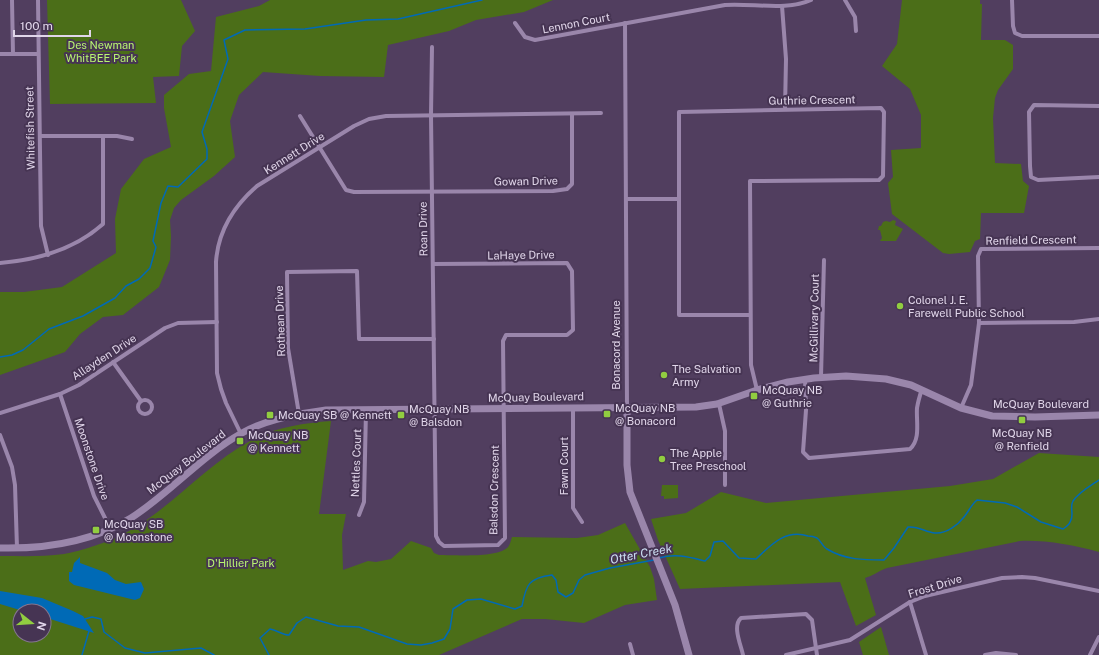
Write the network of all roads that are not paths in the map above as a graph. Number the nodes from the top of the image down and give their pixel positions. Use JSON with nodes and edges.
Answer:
{"nodes":[{"id":1,"x":12,"y":0,"type":"edge"},
{"id":2,"x":38,"y":0,"type":"edge"},
{"id":3,"x":811,"y":0,"type":"edge"},
{"id":4,"x":845,"y":0,"type":"edge"},
{"id":5,"x":1012,"y":0,"type":"edge"},
{"id":6,"x":782,"y":6,"type":"junction"},
{"id":7,"x":515,"y":23,"type":"dead end"},
{"id":8,"x":625,"y":23,"type":"junction"},
{"id":9,"x":856,"y":31,"type":"dead end"},
{"id":10,"x":1099,"y":36,"type":"edge"},
{"id":11,"x":432,"y":48,"type":"dead end"},
{"id":12,"x":0,"y":54,"type":"edge"},
{"id":13,"x":13,"y":54,"type":"junction"},
{"id":14,"x":38,"y":54,"type":"junction"},
{"id":15,"x":1099,"y":106,"type":"edge"},
{"id":16,"x":785,"y":109,"type":"junction"},
{"id":17,"x":601,"y":113,"type":"dead end"},
{"id":18,"x":572,"y":114,"type":"junction"},
{"id":19,"x":431,"y":115,"type":"junction"},
{"id":20,"x":300,"y":116,"type":"dead end"},
{"id":21,"x":40,"y":136,"type":"junction"},
{"id":22,"x":103,"y":136,"type":"junction"},
{"id":23,"x":132,"y":139,"type":"dead end"},
{"id":24,"x":319,"y":147,"type":"junction"},
{"id":25,"x":1099,"y":177,"type":"edge"},
{"id":26,"x":432,"y":191,"type":"junction"},
{"id":27,"x":627,"y":199,"type":"junction"},
{"id":28,"x":679,"y":199,"type":"junction"},
{"id":29,"x":1099,"y":248,"type":"edge"},
{"id":30,"x":48,"y":255,"type":"junction"},
{"id":31,"x":824,"y":260,"type":"dead end"},
{"id":32,"x":0,"y":264,"type":"edge"},
{"id":33,"x":433,"y":264,"type":"junction"},
{"id":34,"x":750,"y":315,"type":"junction"},
{"id":35,"x":1099,"y":319,"type":"edge"},
{"id":36,"x":217,"y":322,"type":"junction"},
{"id":37,"x":979,"y":323,"type":"junction"},
{"id":38,"x":434,"y":338,"type":"junction"},
{"id":39,"x":113,"y":362,"type":"junction"},
{"id":40,"x":821,"y":377,"type":"junction"},
{"id":41,"x":805,"y":379,"type":"junction"},
{"id":42,"x":922,"y":389,"type":"junction"},
{"id":43,"x":757,"y":390,"type":"junction"},
{"id":44,"x":60,"y":394,"type":"junction"},
{"id":45,"x":141,"y":401,"type":"dead end"},
{"id":46,"x":719,"y":404,"type":"junction"},
{"id":47,"x":503,"y":408,"type":"junction"},
{"id":48,"x":573,"y":408,"type":"junction"},
{"id":49,"x":627,"y":408,"type":"junction"},
{"id":50,"x":961,"y":408,"type":"junction"},
{"id":51,"x":434,"y":409,"type":"junction"},
{"id":52,"x":366,"y":410,"type":"junction"},
{"id":53,"x":0,"y":413,"type":"edge"},
{"id":54,"x":299,"y":414,"type":"junction"},
{"id":55,"x":1099,"y":415,"type":"edge"},
{"id":56,"x":241,"y":434,"type":"junction"},
{"id":57,"x":0,"y":435,"type":"edge"},
{"id":58,"x":725,"y":485,"type":"dead end"},
{"id":59,"x":359,"y":515,"type":"dead end"},
{"id":60,"x":582,"y":522,"type":"dead end"},
{"id":61,"x":110,"y":528,"type":"junction"},
{"id":62,"x":0,"y":548,"type":"edge"},
{"id":63,"x":17,"y":548,"type":"junction"},
{"id":64,"x":1099,"y":591,"type":"edge"},
{"id":65,"x":910,"y":602,"type":"junction"},
{"id":66,"x":1099,"y":637,"type":"edge"},
{"id":67,"x":630,"y":644,"type":"dead end"},
{"id":68,"x":816,"y":649,"type":"junction"},
{"id":69,"x":633,"y":655,"type":"edge"},
{"id":70,"x":689,"y":655,"type":"edge"},
{"id":71,"x":743,"y":655,"type":"edge"},
{"id":72,"x":786,"y":655,"type":"edge"},
{"id":73,"x":817,"y":655,"type":"edge"},
{"id":74,"x":926,"y":655,"type":"edge"},
{"id":75,"x":985,"y":655,"type":"edge"},
{"id":76,"x":1016,"y":655,"type":"edge"},
{"id":77,"x":1090,"y":655,"type":"edge"}],
"edges":[{"from":1,"to":13,"type":"street"},
{"from":2,"to":14,"type":"street","name":"Whitefish Street"},
{"from":3,"to":6,"type":"street","name":"Lennon Court"},
{"from":4,"to":9,"type":"street"},
{"from":5,"to":10,"type":"street"},
{"from":6,"to":8,"type":"street","name":"Lennon Court"},
{"from":6,"to":16,"type":"street"},
{"from":7,"to":8,"type":"street","name":"Lennon Court"},
{"from":8,"to":27,"type":"street","name":"Bonacord Avenue"},
{"from":11,"to":19,"type":"street","name":"Roan Drive"},
{"from":12,"to":13,"type":"street"},
{"from":13,"to":14,"type":"street"},
{"from":14,"to":21,"type":"street","name":"Whitefish Street"},
{"from":15,"to":25,"type":"street"},
{"from":16,"to":28,"type":"street","name":"Guthrie Crescent"},
{"from":16,"to":34,"type":"street","name":"Guthrie Crescent"},
{"from":17,"to":18,"type":"street","name":"Kennett Drive"},
{"from":18,"to":19,"type":"street","name":"Kennett Drive"},
{"from":18,"to":26,"type":"street","name":"Gowan Drive"},
{"from":19,"to":24,"type":"street","name":"Kennett Drive"},
{"from":19,"to":26,"type":"street","name":"Roan Drive"},
{"from":20,"to":24,"type":"street"},
{"from":21,"to":22,"type":"street"},
{"from":21,"to":30,"type":"street","name":"Whitefish Street"},
{"from":22,"to":23,"type":"street"},
{"from":22,"to":30,"type":"street"},
{"from":24,"to":26,"type":"street","name":"Gowan Drive"},
{"from":24,"to":36,"type":"street","name":"Kennett Drive"},
{"from":26,"to":33,"type":"street","name":"Roan Drive"},
{"from":27,"to":28,"type":"street"},
{"from":27,"to":49,"type":"street","name":"Bonacord Avenue"},
{"from":28,"to":34,"type":"street","name":"Guthrie Crescent"},
{"from":29,"to":37,"type":"street","name":"Renfield Crescent"},
{"from":30,"to":32,"type":"street"},
{"from":31,"to":40,"type":"street","name":"McGillivary Court"},
{"from":33,"to":38,"type":"street","name":"Roan Drive"},
{"from":33,"to":47,"type":"street","name":"LaHaye Drive"},
{"from":34,"to":43,"type":"street","name":"Guthrie Crescent"},
{"from":35,"to":37,"type":"street"},
{"from":36,"to":39,"type":"street","name":"Allayden Drive"},
{"from":36,"to":56,"type":"street","name":"Kennett Drive"},
{"from":37,"to":50,"type":"street","name":"Renfield Crescent"},
{"from":38,"to":51,"type":"street","name":"Roan Drive"},
{"from":38,"to":54,"type":"street","name":"Rothean Drive"},
{"from":39,"to":44,"type":"street","name":"Allayden Drive"},
{"from":39,"to":45,"type":"street"},
{"from":40,"to":41,"type":"street","name":"McQuay Boulevard"},
{"from":40,"to":42,"type":"street","name":"McQuay Boulevard"},
{"from":41,"to":42,"type":"street"},
{"from":41,"to":43,"type":"street","name":"McQuay Boulevard"},
{"from":42,"to":50,"type":"street","name":"McQuay Boulevard"},
{"from":43,"to":46,"type":"street","name":"McQuay Boulevard"},
{"from":44,"to":53,"type":"street","name":"Allayden Drive"},
{"from":44,"to":61,"type":"street","name":"Moonstone Drive"},
{"from":46,"to":49,"type":"street","name":"McQuay Boulevard"},
{"from":46,"to":58,"type":"street"},
{"from":47,"to":48,"type":"street","name":"McQuay Boulevard"},
{"from":47,"to":51,"type":"street","name":"McQuay Boulevard"},
{"from":47,"to":51,"type":"street","name":"Balsdon Crescent"},
{"from":48,"to":49,"type":"street","name":"McQuay Boulevard"},
{"from":48,"to":60,"type":"street","name":"Fawn Court"},
{"from":49,"to":70,"type":"street","name":"Bonacord Avenue"},
{"from":50,"to":55,"type":"street","name":"McQuay Boulevard"},
{"from":51,"to":52,"type":"street","name":"McQuay Boulevard"},
{"from":52,"to":54,"type":"street","name":"McQuay Boulevard"},
{"from":52,"to":59,"type":"street","name":"Nettles Court"},
{"from":54,"to":56,"type":"street","name":"McQuay Boulevard"},
{"from":56,"to":61,"type":"street","name":"McQuay Boulevard"},
{"from":57,"to":63,"type":"street"},
{"from":61,"to":63,"type":"street","name":"McQuay Boulevard"},
{"from":62,"to":63,"type":"street","name":"McQuay Boulevard"},
{"from":64,"to":65,"type":"street","name":"Frost Drive"},
{"from":65,"to":68,"type":"street","name":"Frost Drive"},
{"from":65,"to":74,"type":"street"},
{"from":66,"to":77,"type":"street"},
{"from":67,"to":69,"type":"street"},
{"from":68,"to":71,"type":"street"},
{"from":68,"to":72,"type":"street","name":"Frost Drive"},
{"from":68,"to":73,"type":"street"},
{"from":75,"to":76,"type":"street"}]}
